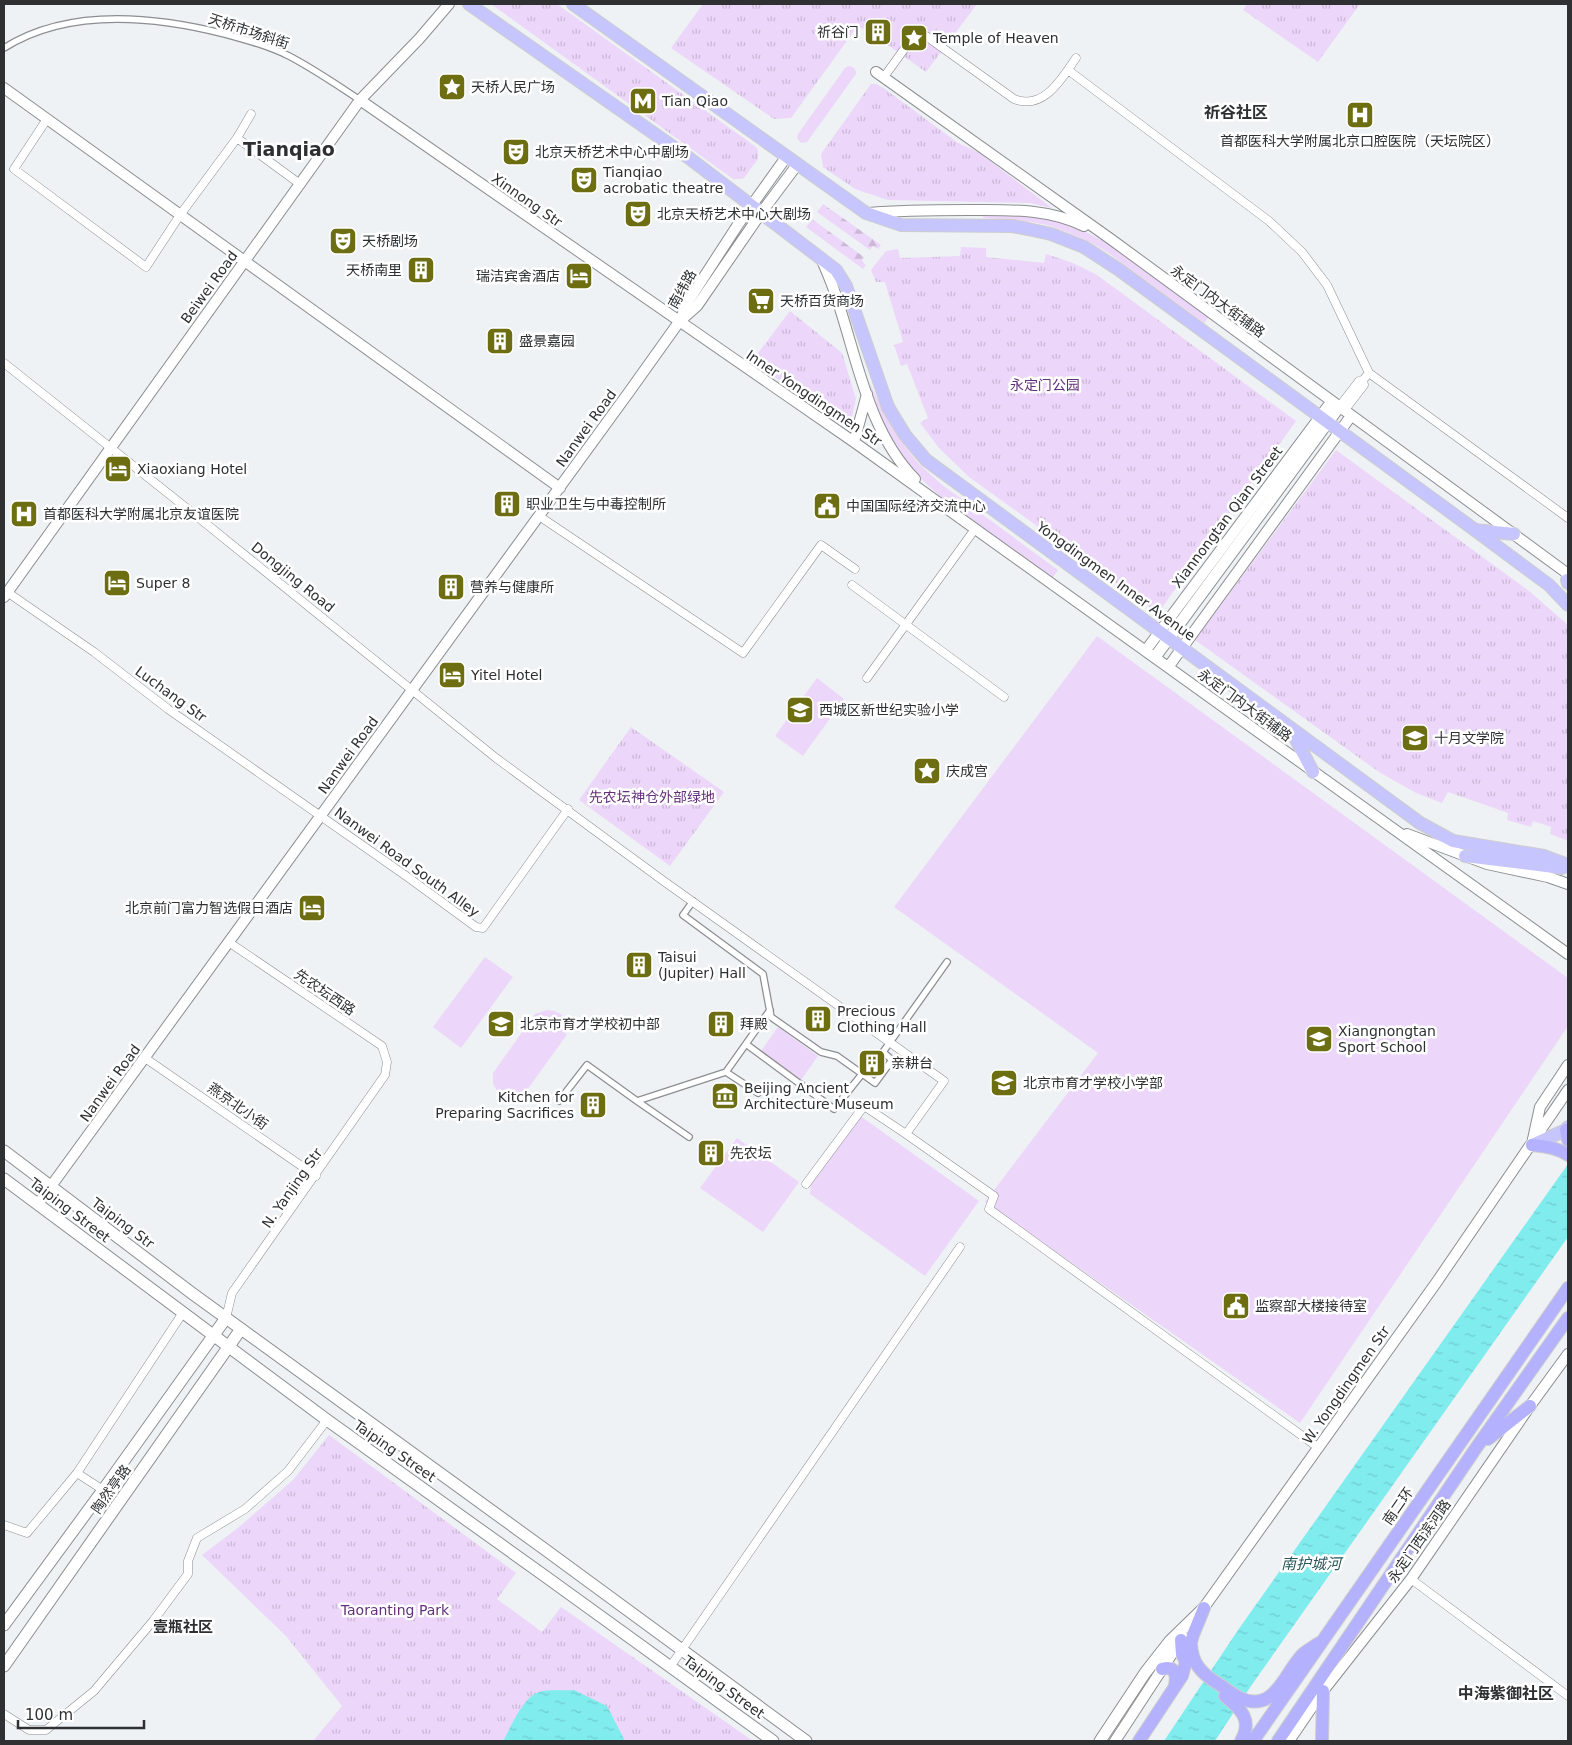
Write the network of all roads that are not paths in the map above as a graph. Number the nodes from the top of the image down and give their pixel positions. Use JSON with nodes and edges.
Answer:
{"nodes":[{"id":1,"x":449,"y":4,"type":"edge"},
{"id":2,"x":469,"y":4,"type":"edge"},
{"id":3,"x":573,"y":4,"type":"edge"},
{"id":4,"x":4,"y":48,"type":"edge"},
{"id":5,"x":1076,"y":58,"type":"dead end"},
{"id":6,"x":1068,"y":70,"type":"junction"},
{"id":7,"x":880,"y":75,"type":"joint"},
{"id":8,"x":4,"y":88,"type":"edge"},
{"id":9,"x":360,"y":100,"type":"junction"},
{"id":10,"x":251,"y":114,"type":"dead end"},
{"id":11,"x":47,"y":119,"type":"junction"},
{"id":12,"x":237,"y":138,"type":"junction"},
{"id":13,"x":787,"y":156,"type":"junction"},
{"id":14,"x":797,"y":165,"type":"junction"},
{"id":15,"x":300,"y":184,"type":"junction"},
{"id":16,"x":756,"y":209,"type":"junction"},
{"id":17,"x":866,"y":213,"type":"junction"},
{"id":18,"x":180,"y":215,"type":"junction"},
{"id":19,"x":1112,"y":240,"type":"junction"},
{"id":20,"x":821,"y":258,"type":"junction"},
{"id":21,"x":244,"y":261,"type":"junction"},
{"id":22,"x":679,"y":322,"type":"junction"},
{"id":23,"x":4,"y":363,"type":"edge"},
{"id":24,"x":1369,"y":373,"type":"junction"},
{"id":25,"x":867,"y":394,"type":"junction"},
{"id":26,"x":1341,"y":409,"type":"junction"},
{"id":27,"x":1331,"y":423,"type":"junction"},
{"id":28,"x":854,"y":442,"type":"junction"},
{"id":29,"x":111,"y":448,"type":"junction"},
{"id":30,"x":560,"y":488,"type":"junction"},
{"id":31,"x":934,"y":498,"type":"junction"},
{"id":32,"x":539,"y":516,"type":"junction"},
{"id":33,"x":1568,"y":518,"type":"edge"},
{"id":34,"x":975,"y":528,"type":"junction"},
{"id":35,"x":1475,"y":530,"type":"junction"},
{"id":36,"x":1514,"y":534,"type":"junction"},
{"id":37,"x":855,"y":568,"type":"dead end"},
{"id":38,"x":1568,"y":579,"type":"edge"},
{"id":39,"x":852,"y":585,"type":"dead end"},
{"id":40,"x":6,"y":595,"type":"edge"},
{"id":41,"x":1568,"y":605,"type":"edge"},
{"id":42,"x":906,"y":624,"type":"junction"},
{"id":43,"x":1171,"y":640,"type":"junction"},
{"id":44,"x":1158,"y":658,"type":"junction"},
{"id":45,"x":867,"y":678,"type":"dead end"},
{"id":46,"x":412,"y":691,"type":"junction"},
{"id":47,"x":1004,"y":697,"type":"dead end"},
{"id":48,"x":1288,"y":725,"type":"junction"},
{"id":49,"x":1313,"y":772,"type":"junction"},
{"id":50,"x":568,"y":809,"type":"junction"},
{"id":51,"x":321,"y":816,"type":"junction"},
{"id":52,"x":1395,"y":829,"type":"junction"},
{"id":53,"x":1465,"y":856,"type":"junction"},
{"id":54,"x":1568,"y":867,"type":"edge"},
{"id":55,"x":1568,"y":884,"type":"edge"},
{"id":56,"x":693,"y":902,"type":"junction"},
{"id":57,"x":230,"y":943,"type":"junction"},
{"id":58,"x":1568,"y":954,"type":"edge"},
{"id":59,"x":947,"y":962,"type":"dead end"},
{"id":60,"x":770,"y":1010,"type":"junction"},
{"id":61,"x":890,"y":1042,"type":"junction"},
{"id":62,"x":746,"y":1044,"type":"junction"},
{"id":63,"x":145,"y":1058,"type":"junction"},
{"id":64,"x":1568,"y":1064,"type":"edge"},
{"id":65,"x":726,"y":1072,"type":"junction"},
{"id":66,"x":862,"y":1074,"type":"junction"},
{"id":67,"x":386,"y":1075,"type":"joint"},
{"id":68,"x":1568,"y":1090,"type":"edge"},
{"id":69,"x":758,"y":1093,"type":"dead end"},
{"id":70,"x":1568,"y":1100,"type":"edge"},
{"id":71,"x":559,"y":1101,"type":"dead end"},
{"id":72,"x":638,"y":1101,"type":"junction"},
{"id":73,"x":906,"y":1134,"type":"junction"},
{"id":74,"x":688,"y":1137,"type":"dead end"},
{"id":75,"x":1567,"y":1142,"type":"edge"},
{"id":76,"x":1532,"y":1145,"type":"junction"},
{"id":77,"x":4,"y":1151,"type":"edge"},
{"id":78,"x":316,"y":1176,"type":"junction"},
{"id":79,"x":4,"y":1179,"type":"edge"},
{"id":80,"x":806,"y":1184,"type":"dead end"},
{"id":81,"x":50,"y":1187,"type":"junction"},
{"id":82,"x":38,"y":1204,"type":"junction"},
{"id":83,"x":960,"y":1247,"type":"dead end"},
{"id":84,"x":1568,"y":1288,"type":"edge"},
{"id":85,"x":182,"y":1314,"type":"junction"},
{"id":86,"x":226,"y":1318,"type":"junction"},
{"id":87,"x":1568,"y":1318,"type":"edge"},
{"id":88,"x":241,"y":1329,"type":"junction"},
{"id":89,"x":212,"y":1336,"type":"junction"},
{"id":90,"x":228,"y":1348,"type":"junction"},
{"id":91,"x":1568,"y":1354,"type":"edge"},
{"id":92,"x":1530,"y":1406,"type":"junction"},
{"id":93,"x":327,"y":1420,"type":"junction"},
{"id":94,"x":1319,"y":1448,"type":"junction"},
{"id":95,"x":1476,"y":1448,"type":"junction"},
{"id":96,"x":77,"y":1472,"type":"junction"},
{"id":97,"x":103,"y":1490,"type":"junction"},
{"id":98,"x":4,"y":1525,"type":"edge"},
{"id":99,"x":1411,"y":1579,"type":"junction"},
{"id":100,"x":1204,"y":1608,"type":"junction"},
{"id":101,"x":4,"y":1625,"type":"edge"},
{"id":102,"x":1324,"y":1640,"type":"junction"},
{"id":103,"x":1186,"y":1642,"type":"junction"},
{"id":104,"x":682,"y":1651,"type":"junction"},
{"id":105,"x":1186,"y":1661,"type":"junction"},
{"id":106,"x":4,"y":1666,"type":"edge"},
{"id":107,"x":670,"y":1667,"type":"junction"},
{"id":108,"x":1162,"y":1669,"type":"junction"},
{"id":109,"x":1199,"y":1675,"type":"junction"},
{"id":110,"x":1175,"y":1688,"type":"junction"},
{"id":111,"x":1323,"y":1691,"type":"junction"},
{"id":112,"x":1568,"y":1696,"type":"edge"},
{"id":113,"x":4,"y":1714,"type":"edge"},
{"id":114,"x":772,"y":1741,"type":"edge"},
{"id":115,"x":806,"y":1741,"type":"edge"},
{"id":116,"x":1100,"y":1741,"type":"edge"},
{"id":117,"x":1115,"y":1741,"type":"edge"},
{"id":118,"x":1139,"y":1741,"type":"edge"},
{"id":119,"x":1241,"y":1741,"type":"edge"},
{"id":120,"x":1253,"y":1741,"type":"edge"},
{"id":121,"x":1278,"y":1741,"type":"edge"},
{"id":122,"x":1289,"y":1741,"type":"edge"},
{"id":123,"x":1322,"y":1741,"type":"edge"}],
"edges":[{"from":1,"to":9,"type":"street","name":"Beiwei Road"},
{"from":2,"to":16,"type":"main road","name":"Yongdingmen Inner Avenue"},
{"from":3,"to":13,"type":"main road"},
{"from":4,"to":9,"type":"street","name":"天桥市场斜街"},
{"from":5,"to":6,"type":"street"},
{"from":6,"to":7,"type":"street"},
{"from":6,"to":24,"type":"street"},
{"from":7,"to":19,"type":"street","name":"永定门内大街辅路"},
{"from":8,"to":11,"type":"street"},
{"from":9,"to":15,"type":"street","name":"Beiwei Road"},
{"from":9,"to":22,"type":"street","name":"Xinnong Str"},
{"from":10,"to":12,"type":"street"},
{"from":11,"to":18,"type":"street"},
{"from":11,"to":18,"type":"street"},
{"from":12,"to":15,"type":"street"},
{"from":12,"to":18,"type":"street"},
{"from":13,"to":14,"type":"main road"},
{"from":13,"to":16,"type":"street"},
{"from":14,"to":16,"type":"street"},
{"from":14,"to":17,"type":"main road"},
{"from":15,"to":21,"type":"street","name":"Beiwei Road"},
{"from":16,"to":20,"type":"main road","name":"Yongdingmen Inner Avenue"},
{"from":16,"to":22,"type":"street","name":"南纬路"},
{"from":17,"to":19,"type":"street"},
{"from":17,"to":27,"type":"main road"},
{"from":18,"to":21,"type":"street"},
{"from":19,"to":26,"type":"street","name":"永定门内大街辅路"},
{"from":20,"to":25,"type":"street"},
{"from":20,"to":43,"type":"main road","name":"Yongdingmen Inner Avenue"},
{"from":21,"to":29,"type":"street","name":"Beiwei Road"},
{"from":21,"to":30,"type":"street"},
{"from":22,"to":28,"type":"street","name":"Inner Yongdingmen Str"},
{"from":22,"to":30,"type":"street","name":"Nanwei Road"},
{"from":23,"to":29,"type":"street","name":"Dongjing Road"},
{"from":24,"to":26,"type":"street"},
{"from":24,"to":33,"type":"street"},
{"from":25,"to":28,"type":"street"},
{"from":25,"to":31,"type":"street"},
{"from":26,"to":27,"type":"main road","name":"Xiannongtan Qian Street"},
{"from":26,"to":27,"type":"street","name":"Xiannongtan Qian Street"},
{"from":26,"to":36,"type":"street","name":"永定门内大街辅路"},
{"from":27,"to":35,"type":"main road"},
{"from":27,"to":43,"type":"main road","name":"Xiannongtan Qian Street"},
{"from":27,"to":43,"type":"street","name":"Xiannongtan Qian Street"},
{"from":28,"to":31,"type":"street","name":"Inner Yongdingmen Str"},
{"from":29,"to":40,"type":"street","name":"Beiwei Road"},
{"from":29,"to":46,"type":"street","name":"Dongjing Road"},
{"from":30,"to":32,"type":"street","name":"Nanwei Road"},
{"from":31,"to":34,"type":"street","name":"永定门内大街辅路"},
{"from":32,"to":37,"type":"street"},
{"from":32,"to":46,"type":"street","name":"Nanwei Road"},
{"from":34,"to":42,"type":"street"},
{"from":34,"to":44,"type":"street","name":"永定门内大街辅路"},
{"from":35,"to":36,"type":"main road"},
{"from":35,"to":41,"type":"main road"},
{"from":36,"to":38,"type":"street","name":"永定门内大街辅路"},
{"from":39,"to":42,"type":"street"},
{"from":40,"to":51,"type":"street","name":"Luchang Str"},
{"from":42,"to":45,"type":"street"},
{"from":42,"to":47,"type":"street"},
{"from":43,"to":44,"type":"main road","name":"Xiannongtan Qian Street"},
{"from":43,"to":44,"type":"street","name":"Xiannongtan Qian Street"},
{"from":43,"to":48,"type":"main road","name":"Yongdingmen Inner Avenue"},
{"from":44,"to":49,"type":"street","name":"永定门内大街辅路"},
{"from":46,"to":50,"type":"street","name":"Dongjing Road"},
{"from":46,"to":51,"type":"street","name":"Nanwei Road"},
{"from":48,"to":49,"type":"main road"},
{"from":48,"to":54,"type":"main road","name":"Yongdingmen Inner Avenue"},
{"from":49,"to":52,"type":"street","name":"永定门内大街辅路"},
{"from":50,"to":51,"type":"street","name":"Nanwei Road South Alley"},
{"from":50,"to":56,"type":"street","name":"Dongjing Road"},
{"from":51,"to":57,"type":"street","name":"Nanwei Road"},
{"from":52,"to":53,"type":"street"},
{"from":52,"to":58,"type":"street"},
{"from":53,"to":54,"type":"main road"},
{"from":53,"to":55,"type":"street"},
{"from":56,"to":60,"type":"street"},
{"from":56,"to":61,"type":"street","name":"Dongjing Road"},
{"from":57,"to":63,"type":"street","name":"Nanwei Road"},
{"from":57,"to":67,"type":"street","name":"先农坛西路"},
{"from":59,"to":61,"type":"street"},
{"from":60,"to":62,"type":"street"},
{"from":60,"to":66,"type":"street"},
{"from":61,"to":66,"type":"street"},
{"from":61,"to":73,"type":"street","name":"Dongjing Road"},
{"from":62,"to":65,"type":"street"},
{"from":62,"to":66,"type":"street"},
{"from":63,"to":78,"type":"street","name":"燕京北小街"},
{"from":63,"to":81,"type":"street","name":"Nanwei Road"},
{"from":64,"to":76,"type":"street"},
{"from":65,"to":69,"type":"street"},
{"from":65,"to":72,"type":"street"},
{"from":67,"to":78,"type":"street","name":"N. Yanjing Str"},
{"from":68,"to":76,"type":"street"},
{"from":70,"to":76,"type":"street"},
{"from":71,"to":72,"type":"street"},
{"from":72,"to":74,"type":"street"},
{"from":73,"to":80,"type":"street"},
{"from":73,"to":94,"type":"street"},
{"from":75,"to":76,"type":"main road"},
{"from":75,"to":76,"type":"highway"},
{"from":76,"to":94,"type":"street","name":"W. Yongdingmen Str"},
{"from":77,"to":81,"type":"main road","name":"Taiping Str"},
{"from":78,"to":86,"type":"street","name":"N. Yanjing Str"},
{"from":79,"to":82,"type":"main road","name":"Taiping Street"},
{"from":81,"to":82,"type":"street","name":"Nanwei Road"},
{"from":81,"to":86,"type":"main road","name":"Taiping Str"},
{"from":82,"to":85,"type":"main road","name":"Taiping Street"},
{"from":83,"to":104,"type":"street"},
{"from":84,"to":102,"type":"highway","name":"南二环"},
{"from":85,"to":89,"type":"main road","name":"Taiping Street"},
{"from":85,"to":96,"type":"street"},
{"from":86,"to":88,"type":"main road","name":"Taiping Street"},
{"from":86,"to":89,"type":"main road","name":"陶然亭路"},
{"from":87,"to":95,"type":"highway"},
{"from":88,"to":90,"type":"main road","name":"陶然亭路"},
{"from":88,"to":104,"type":"main road","name":"Taiping Street"},
{"from":89,"to":90,"type":"main road","name":"Taiping Street"},
{"from":89,"to":97,"type":"main road","name":"陶然亭路"},
{"from":90,"to":93,"type":"main road","name":"Taiping Street"},
{"from":90,"to":106,"type":"main road","name":"陶然亭路"},
{"from":91,"to":92,"type":"street","name":"永定门西滨河路"},
{"from":92,"to":95,"type":"highway"},
{"from":92,"to":99,"type":"street","name":"永定门西滨河路"},
{"from":93,"to":107,"type":"main road","name":"Taiping Street"},
{"from":93,"to":113,"type":"street"},
{"from":94,"to":100,"type":"street","name":"W. Yongdingmen Str"},
{"from":95,"to":121,"type":"highway"},
{"from":96,"to":97,"type":"street"},
{"from":96,"to":98,"type":"street"},
{"from":97,"to":101,"type":"main road","name":"陶然亭路"},
{"from":99,"to":111,"type":"street","name":"永定门西滨河路"},
{"from":99,"to":112,"type":"street"},
{"from":100,"to":103,"type":"highway"},
{"from":100,"to":116,"type":"main road"},
{"from":102,"to":109,"type":"highway"},
{"from":102,"to":120,"type":"highway","name":"南二环"},
{"from":103,"to":105,"type":"highway"},
{"from":103,"to":108,"type":"street"},
{"from":103,"to":109,"type":"highway"},
{"from":104,"to":107,"type":"street"},
{"from":104,"to":115,"type":"main road","name":"Taiping Street"},
{"from":105,"to":109,"type":"highway"},
{"from":105,"to":110,"type":"highway"},
{"from":107,"to":114,"type":"main road","name":"Taiping Street"},
{"from":108,"to":110,"type":"highway"},
{"from":108,"to":117,"type":"street"},
{"from":109,"to":110,"type":"highway"},
{"from":109,"to":119,"type":"highway"},
{"from":110,"to":118,"type":"highway"},
{"from":111,"to":122,"type":"street","name":"永定门西滨河路"},
{"from":111,"to":123,"type":"highway"}]}
